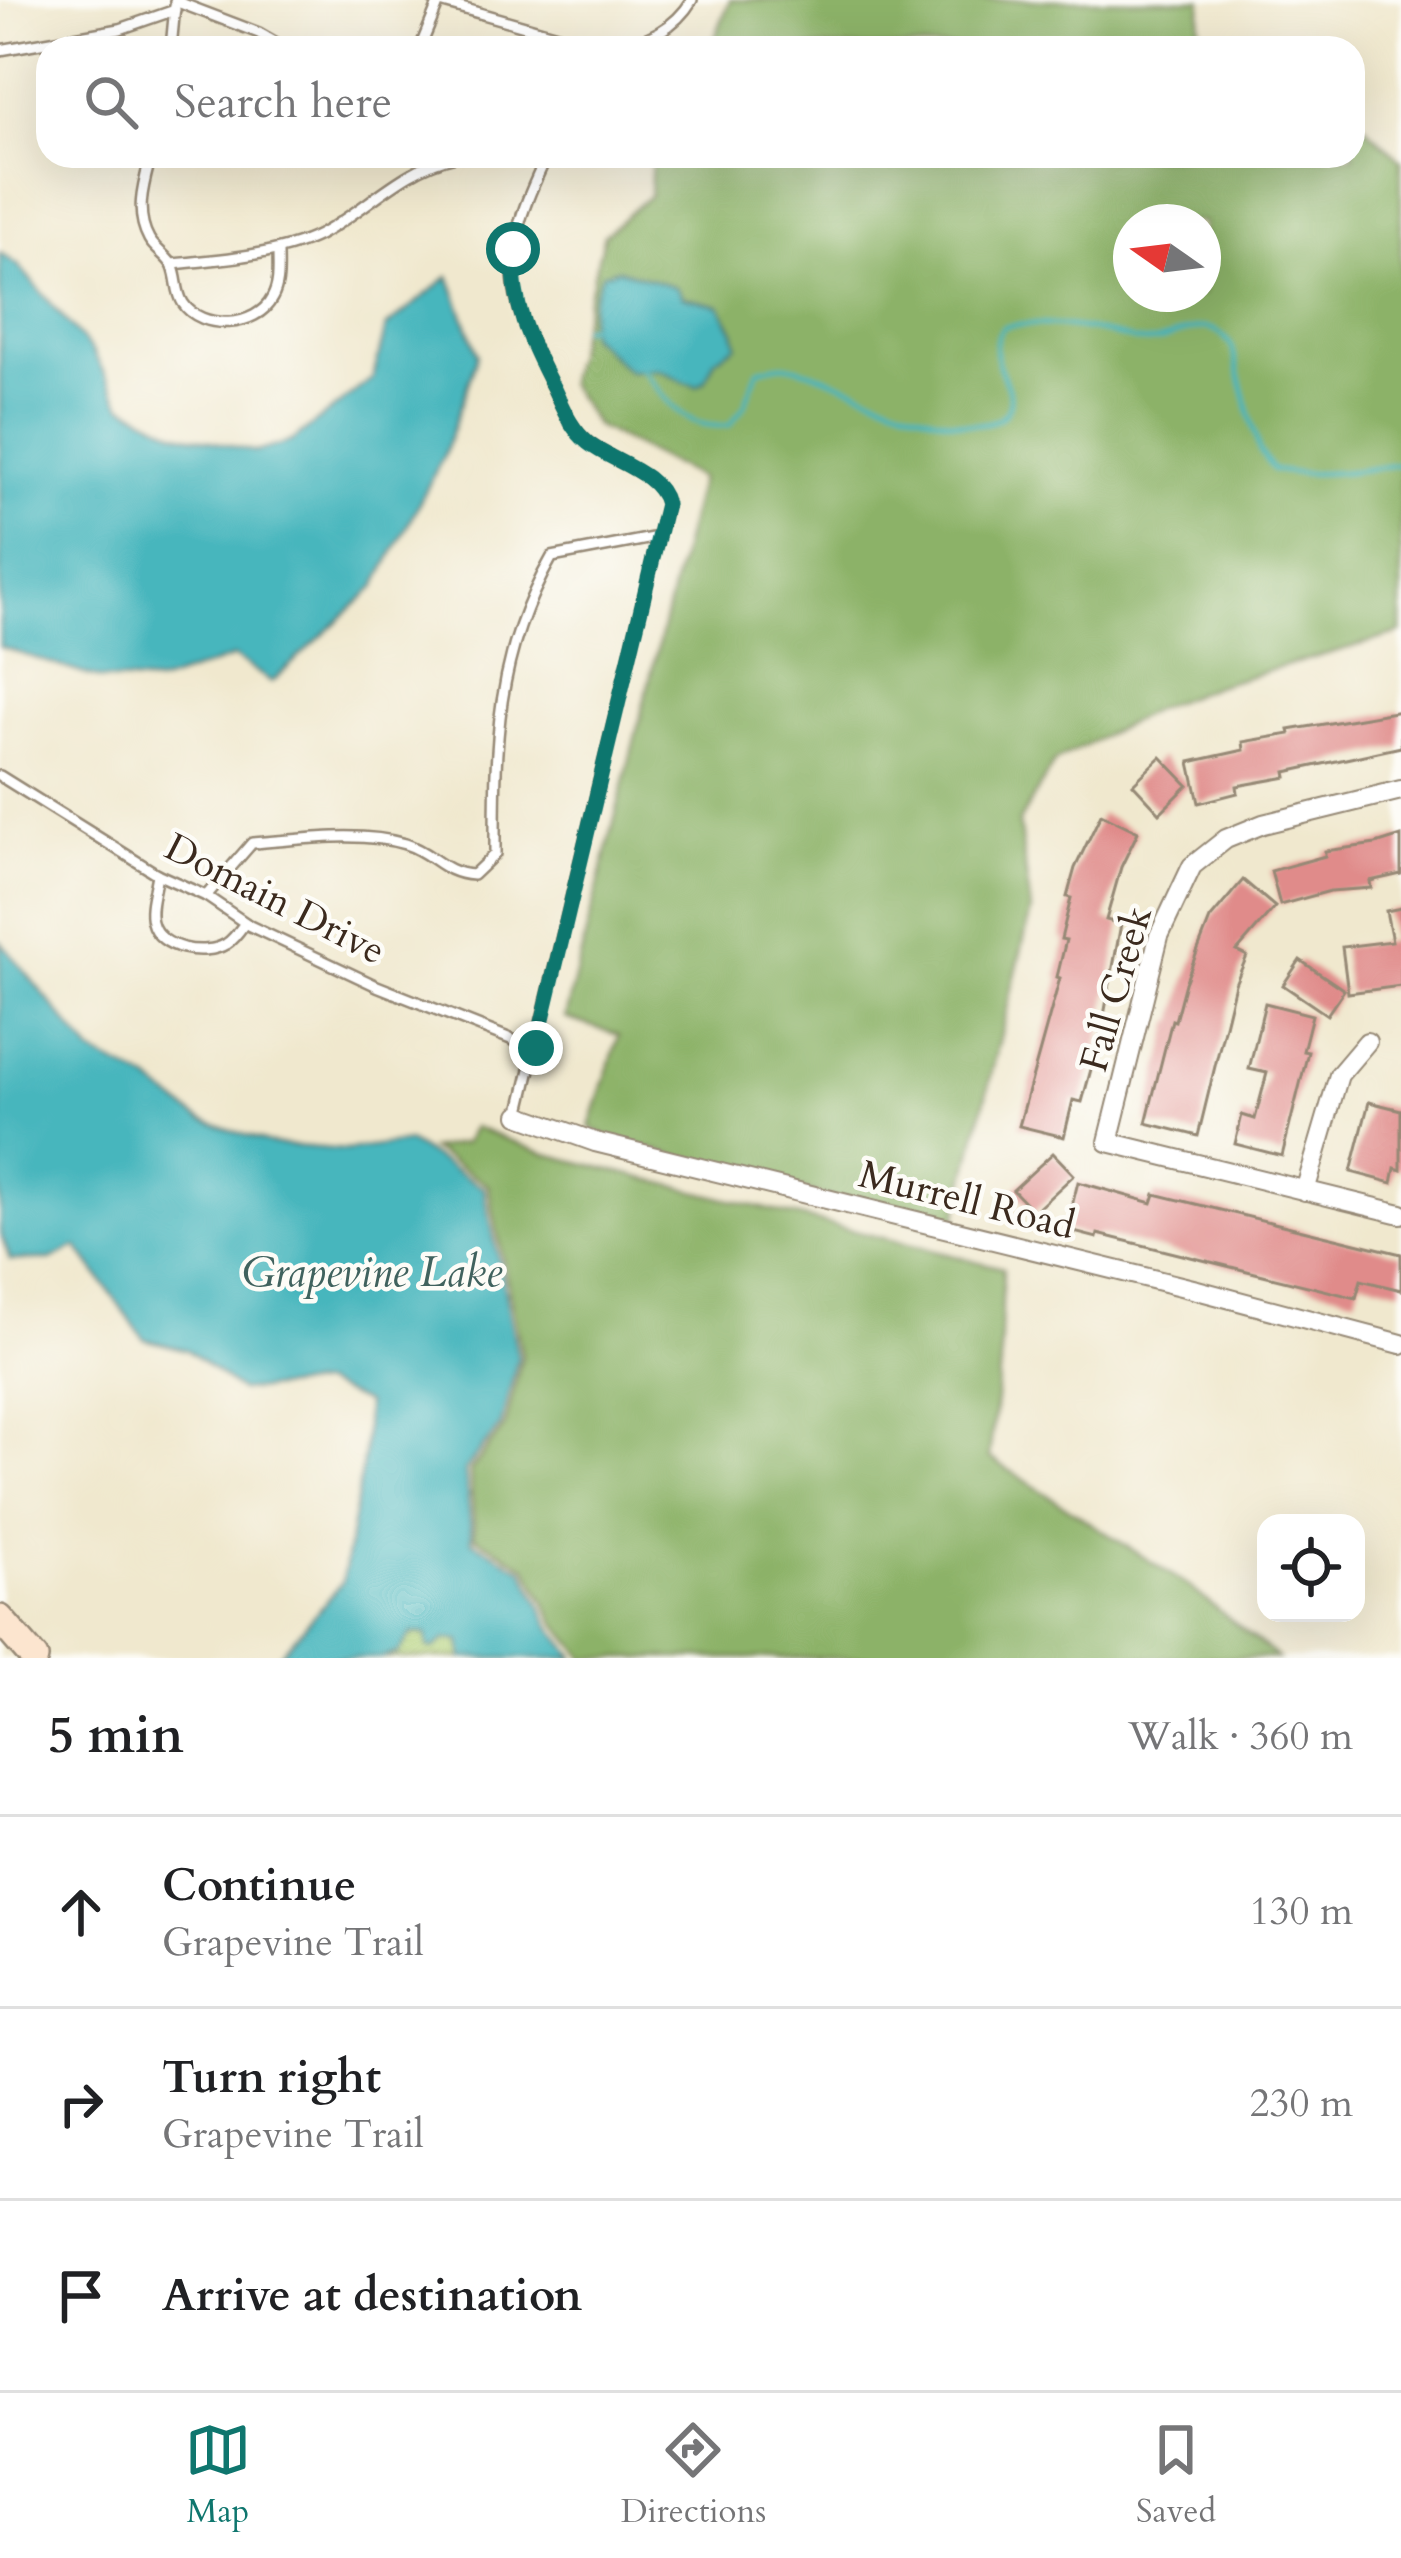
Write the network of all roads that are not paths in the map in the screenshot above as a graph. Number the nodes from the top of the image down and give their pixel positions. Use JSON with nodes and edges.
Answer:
{"nodes":[{"id":1,"x":692,"y":0,"type":"edge"},
{"id":2,"x":436,"y":1,"type":"edge"},
{"id":3,"x":175,"y":4,"type":"edge"},
{"id":4,"x":80,"y":36,"type":"edge"},
{"id":5,"x":172,"y":36,"type":"edge"},
{"id":6,"x":264,"y":36,"type":"edge"},
{"id":7,"x":424,"y":36,"type":"edge"},
{"id":8,"x":545,"y":36,"type":"edge"},
{"id":9,"x":652,"y":36,"type":"edge"},
{"id":10,"x":36,"y":44,"type":"edge"},
{"id":11,"x":0,"y":50,"type":"edge"},
{"id":12,"x":148,"y":168,"type":"edge"},
{"id":13,"x":419,"y":168,"type":"edge"},
{"id":14,"x":541,"y":168,"type":"edge"},
{"id":15,"x":278,"y":252,"type":"junction"},
{"id":16,"x":172,"y":264,"type":"junction"},
{"id":17,"x":658,"y":537,"type":"junction"},
{"id":18,"x":0,"y":776,"type":"edge"},
{"id":19,"x":1401,"y":790,"type":"edge"},
{"id":20,"x":157,"y":874,"type":"junction"},
{"id":21,"x":206,"y":896,"type":"junction"},
{"id":22,"x":245,"y":923,"type":"junction"},
{"id":23,"x":1367,"y":1042,"type":"dead end"},
{"id":24,"x":536,"y":1048,"type":"junction"},
{"id":25,"x":519,"y":1115,"type":"joint"},
{"id":26,"x":1305,"y":1190,"type":"junction"},
{"id":27,"x":1401,"y":1214,"type":"edge"},
{"id":28,"x":1401,"y":1344,"type":"edge"},
{"id":29,"x":0,"y":1619,"type":"edge"},
{"id":30,"x":34,"y":1658,"type":"edge"}],
"edges":[{"from":1,"to":9,"type":"lane"},
{"from":2,"to":7,"type":"lane"},
{"from":2,"to":8,"type":"lane"},
{"from":3,"to":4,"type":"lane"},
{"from":3,"to":5,"type":"lane"},
{"from":3,"to":6,"type":"lane"},
{"from":10,"to":11,"type":"lane"},
{"from":12,"to":16,"type":"lane"},
{"from":13,"to":15,"type":"lane"},
{"from":14,"to":17,"type":"lane"},
{"from":15,"to":16,"type":"lane"},
{"from":15,"to":16,"type":"lane"},
{"from":17,"to":21,"type":"lane"},
{"from":17,"to":24,"type":"lane"},
{"from":18,"to":20,"type":"lane","name":"Domain Drive"},
{"from":19,"to":26,"type":"street","name":"Fall Creek"},
{"from":20,"to":21,"type":"lane","name":"Domain Drive"},
{"from":20,"to":22,"type":"lane"},
{"from":21,"to":22,"type":"lane","name":"Domain Drive"},
{"from":22,"to":24,"type":"lane","name":"Domain Drive"},
{"from":23,"to":26,"type":"street"},
{"from":24,"to":25,"type":"lane"},
{"from":25,"to":28,"type":"street","name":"Murrell Road"},
{"from":26,"to":27,"type":"street"},
{"from":29,"to":30,"type":"street"}]}
